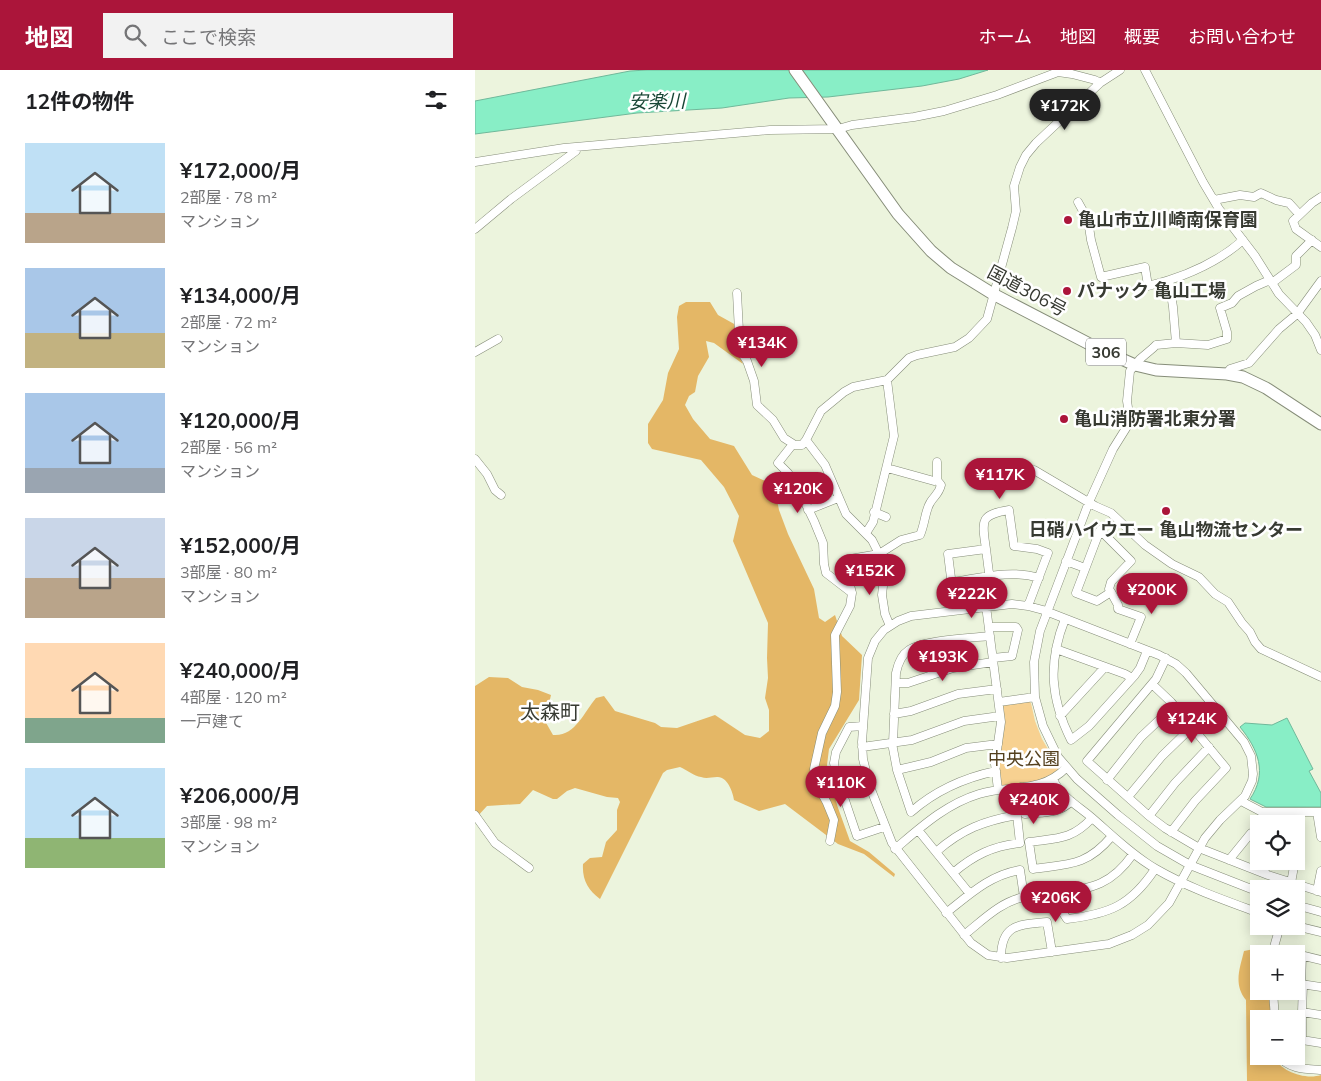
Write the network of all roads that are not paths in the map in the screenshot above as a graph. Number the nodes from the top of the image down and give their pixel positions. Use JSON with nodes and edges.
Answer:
{"nodes":[{"id":1,"x":795,"y":70,"type":"edge"},
{"id":2,"x":1120,"y":70,"type":"edge"},
{"id":3,"x":1145,"y":70,"type":"edge"},
{"id":4,"x":1097,"y":82,"type":"junction"},
{"id":5,"x":836,"y":127,"type":"junction"},
{"id":6,"x":576,"y":147,"type":"junction"},
{"id":7,"x":475,"y":162,"type":"edge"},
{"id":8,"x":1321,"y":197,"type":"edge"},
{"id":9,"x":1214,"y":200,"type":"junction"},
{"id":10,"x":1078,"y":202,"type":"dead end"},
{"id":11,"x":1299,"y":214,"type":"junction"},
{"id":12,"x":475,"y":229,"type":"edge"},
{"id":13,"x":1243,"y":240,"type":"junction"},
{"id":14,"x":1312,"y":240,"type":"junction"},
{"id":15,"x":1321,"y":247,"type":"edge"},
{"id":16,"x":1169,"y":281,"type":"junction"},
{"id":17,"x":1271,"y":281,"type":"junction"},
{"id":18,"x":1321,"y":281,"type":"edge"},
{"id":19,"x":737,"y":293,"type":"dead end"},
{"id":20,"x":993,"y":294,"type":"junction"},
{"id":21,"x":1297,"y":314,"type":"junction"},
{"id":22,"x":1318,"y":334,"type":"edge"},
{"id":23,"x":498,"y":339,"type":"dead end"},
{"id":24,"x":1176,"y":343,"type":"junction"},
{"id":25,"x":1321,"y":350,"type":"edge"},
{"id":26,"x":475,"y":352,"type":"edge"},
{"id":27,"x":1135,"y":365,"type":"junction"},
{"id":28,"x":1227,"y":374,"type":"junction"},
{"id":29,"x":887,"y":380,"type":"junction"},
{"id":30,"x":1321,"y":424,"type":"edge"},
{"id":31,"x":806,"y":440,"type":"junction"},
{"id":32,"x":793,"y":444,"type":"junction"},
{"id":33,"x":475,"y":459,"type":"edge"},
{"id":34,"x":937,"y":462,"type":"dead end"},
{"id":35,"x":887,"y":468,"type":"junction"},
{"id":36,"x":1034,"y":470,"type":"dead end"},
{"id":37,"x":937,"y":480,"type":"junction"},
{"id":38,"x":501,"y":495,"type":"dead end"},
{"id":39,"x":838,"y":498,"type":"junction"},
{"id":40,"x":1089,"y":502,"type":"junction"},
{"id":41,"x":808,"y":510,"type":"junction"},
{"id":42,"x":874,"y":512,"type":"junction"},
{"id":43,"x":886,"y":517,"type":"dead end"},
{"id":44,"x":866,"y":533,"type":"junction"},
{"id":45,"x":985,"y":549,"type":"junction"},
{"id":46,"x":878,"y":554,"type":"junction"},
{"id":47,"x":1066,"y":561,"type":"junction"},
{"id":48,"x":1085,"y":568,"type":"junction"},
{"id":49,"x":990,"y":577,"type":"junction"},
{"id":50,"x":1039,"y":578,"type":"junction"},
{"id":51,"x":953,"y":582,"type":"junction"},
{"id":52,"x":1111,"y":592,"type":"junction"},
{"id":53,"x":852,"y":593,"type":"junction"},
{"id":54,"x":989,"y":605,"type":"junction"},
{"id":55,"x":1028,"y":606,"type":"junction"},
{"id":56,"x":955,"y":610,"type":"junction"},
{"id":57,"x":1047,"y":612,"type":"junction"},
{"id":58,"x":1065,"y":619,"type":"junction"},
{"id":59,"x":890,"y":626,"type":"junction"},
{"id":60,"x":989,"y":627,"type":"junction"},
{"id":61,"x":989,"y":636,"type":"junction"},
{"id":62,"x":1130,"y":644,"type":"junction"},
{"id":63,"x":1056,"y":649,"type":"junction"},
{"id":64,"x":1147,"y":650,"type":"junction"},
{"id":65,"x":1165,"y":658,"type":"junction"},
{"id":66,"x":993,"y":660,"type":"junction"},
{"id":67,"x":1105,"y":667,"type":"junction"},
{"id":68,"x":1321,"y":677,"type":"edge"},
{"id":69,"x":1132,"y":678,"type":"junction"},
{"id":70,"x":896,"y":683,"type":"junction"},
{"id":71,"x":1152,"y":684,"type":"junction"},
{"id":72,"x":997,"y":689,"type":"junction"},
{"id":73,"x":1035,"y":697,"type":"junction"},
{"id":74,"x":999,"y":702,"type":"junction"},
{"id":75,"x":1174,"y":706,"type":"junction"},
{"id":76,"x":894,"y":714,"type":"junction"},
{"id":77,"x":1001,"y":716,"type":"junction"},
{"id":78,"x":1060,"y":716,"type":"junction"},
{"id":79,"x":863,"y":726,"type":"junction"},
{"id":80,"x":1192,"y":727,"type":"junction"},
{"id":81,"x":892,"y":743,"type":"junction"},
{"id":82,"x":998,"y":744,"type":"junction"},
{"id":83,"x":819,"y":746,"type":"junction"},
{"id":84,"x":862,"y":747,"type":"junction"},
{"id":85,"x":1209,"y":747,"type":"junction"},
{"id":86,"x":836,"y":752,"type":"junction"},
{"id":87,"x":1066,"y":768,"type":"junction"},
{"id":88,"x":897,"y":770,"type":"junction"},
{"id":89,"x":996,"y":770,"type":"junction"},
{"id":90,"x":1053,"y":779,"type":"junction"},
{"id":91,"x":1107,"y":780,"type":"junction"},
{"id":92,"x":1021,"y":787,"type":"junction"},
{"id":93,"x":998,"y":790,"type":"junction"},
{"id":94,"x":1128,"y":798,"type":"junction"},
{"id":95,"x":1071,"y":801,"type":"junction"},
{"id":96,"x":1241,"y":801,"type":"junction"},
{"id":97,"x":1262,"y":812,"type":"junction"},
{"id":98,"x":1290,"y":812,"type":"junction"},
{"id":99,"x":1319,"y":812,"type":"edge"},
{"id":100,"x":475,"y":815,"type":"edge"},
{"id":101,"x":1262,"y":815,"type":"edge"},
{"id":102,"x":1290,"y":815,"type":"edge"},
{"id":103,"x":1149,"y":816,"type":"junction"},
{"id":104,"x":1092,"y":818,"type":"junction"},
{"id":105,"x":884,"y":827,"type":"junction"},
{"id":106,"x":918,"y":830,"type":"junction"},
{"id":107,"x":1171,"y":832,"type":"junction"},
{"id":108,"x":1250,"y":835,"type":"edge"},
{"id":109,"x":1112,"y":836,"type":"junction"},
{"id":110,"x":1321,"y":837,"type":"edge"},
{"id":111,"x":830,"y":842,"type":"dead end"},
{"id":112,"x":1199,"y":848,"type":"junction"},
{"id":113,"x":895,"y":849,"type":"junction"},
{"id":114,"x":936,"y":852,"type":"junction"},
{"id":115,"x":1133,"y":854,"type":"junction"},
{"id":116,"x":1229,"y":860,"type":"junction"},
{"id":117,"x":1190,"y":865,"type":"junction"},
{"id":118,"x":529,"y":868,"type":"dead end"},
{"id":119,"x":1155,"y":869,"type":"junction"},
{"id":120,"x":1264,"y":870,"type":"edge"},
{"id":121,"x":1321,"y":871,"type":"edge"},
{"id":122,"x":953,"y":873,"type":"junction"},
{"id":123,"x":1263,"y":873,"type":"junction"},
{"id":124,"x":1283,"y":880,"type":"edge"},
{"id":125,"x":1181,"y":882,"type":"junction"},
{"id":126,"x":1250,"y":888,"type":"edge"},
{"id":127,"x":1305,"y":888,"type":"edge"},
{"id":128,"x":1319,"y":892,"type":"edge"},
{"id":129,"x":970,"y":894,"type":"junction"},
{"id":130,"x":1305,"y":908,"type":"edge"},
{"id":131,"x":1250,"y":910,"type":"edge"},
{"id":132,"x":1321,"y":912,"type":"edge"},
{"id":133,"x":946,"y":913,"type":"junction"},
{"id":134,"x":1305,"y":928,"type":"edge"},
{"id":135,"x":1321,"y":932,"type":"edge"},
{"id":136,"x":964,"y":935,"type":"junction"},
{"id":137,"x":1052,"y":952,"type":"junction"},
{"id":138,"x":1305,"y":956,"type":"edge"},
{"id":139,"x":1001,"y":958,"type":"junction"},
{"id":140,"x":1321,"y":960,"type":"edge"},
{"id":141,"x":1305,"y":984,"type":"edge"},
{"id":142,"x":1321,"y":987,"type":"edge"},
{"id":143,"x":1305,"y":1012,"type":"edge"},
{"id":144,"x":1321,"y":1015,"type":"edge"},
{"id":145,"x":1305,"y":1040,"type":"edge"},
{"id":146,"x":1321,"y":1043,"type":"edge"},
{"id":147,"x":1288,"y":1065,"type":"edge"},
{"id":148,"x":1321,"y":1070,"type":"edge"}],
"edges":[{"from":1,"to":5,"type":"highway","name":"国道306号","number":"306"},
{"from":2,"to":4,"type":"street"},
{"from":3,"to":9,"type":"street"},
{"from":4,"to":5,"type":"street"},
{"from":4,"to":20,"type":"street"},
{"from":5,"to":6,"type":"street"},
{"from":5,"to":20,"type":"highway","name":"国道306号","number":"306"},
{"from":6,"to":7,"type":"street"},
{"from":6,"to":12,"type":"street"},
{"from":8,"to":11,"type":"street"},
{"from":9,"to":11,"type":"street"},
{"from":9,"to":13,"type":"street"},
{"from":10,"to":16,"type":"street"},
{"from":11,"to":14,"type":"street"},
{"from":13,"to":16,"type":"street"},
{"from":13,"to":17,"type":"street"},
{"from":14,"to":15,"type":"street"},
{"from":14,"to":17,"type":"street"},
{"from":16,"to":24,"type":"street"},
{"from":17,"to":21,"type":"street"},
{"from":17,"to":24,"type":"street"},
{"from":18,"to":21,"type":"street"},
{"from":19,"to":32,"type":"street"},
{"from":20,"to":27,"type":"highway","name":"国道306号","number":"306"},
{"from":20,"to":29,"type":"street"},
{"from":21,"to":22,"type":"street"},
{"from":21,"to":28,"type":"street"},
{"from":22,"to":25,"type":"street"},
{"from":23,"to":26,"type":"street"},
{"from":24,"to":27,"type":"street"},
{"from":27,"to":28,"type":"highway","name":"国道306号","number":"306"},
{"from":27,"to":40,"type":"street"},
{"from":28,"to":30,"type":"highway","name":"国道306号","number":"306"},
{"from":29,"to":31,"type":"street"},
{"from":29,"to":35,"type":"street"},
{"from":31,"to":32,"type":"street"},
{"from":31,"to":39,"type":"street"},
{"from":32,"to":41,"type":"street"},
{"from":33,"to":38,"type":"street"},
{"from":34,"to":37,"type":"street"},
{"from":35,"to":37,"type":"street"},
{"from":35,"to":42,"type":"street"},
{"from":36,"to":40,"type":"street"},
{"from":37,"to":46,"type":"street"},
{"from":39,"to":41,"type":"street"},
{"from":39,"to":44,"type":"street"},
{"from":40,"to":47,"type":"street"},
{"from":40,"to":68,"type":"street"},
{"from":41,"to":53,"type":"street"},
{"from":42,"to":43,"type":"street"},
{"from":42,"to":44,"type":"street"},
{"from":44,"to":46,"type":"street"},
{"from":45,"to":49,"type":"street"},
{"from":45,"to":50,"type":"street"},
{"from":45,"to":51,"type":"street"},
{"from":46,"to":53,"type":"street"},
{"from":46,"to":59,"type":"street"},
{"from":47,"to":48,"type":"street"},
{"from":47,"to":57,"type":"street"},
{"from":48,"to":52,"type":"street"},
{"from":48,"to":52,"type":"street"},
{"from":49,"to":50,"type":"street"},
{"from":49,"to":51,"type":"street"},
{"from":49,"to":54,"type":"street"},
{"from":50,"to":55,"type":"street"},
{"from":51,"to":56,"type":"street"},
{"from":52,"to":62,"type":"street"},
{"from":53,"to":83,"type":"street"},
{"from":54,"to":55,"type":"street"},
{"from":54,"to":56,"type":"street"},
{"from":54,"to":60,"type":"street"},
{"from":55,"to":57,"type":"street"},
{"from":56,"to":59,"type":"street"},
{"from":57,"to":58,"type":"street"},
{"from":57,"to":73,"type":"street"},
{"from":58,"to":62,"type":"street"},
{"from":58,"to":63,"type":"street"},
{"from":59,"to":79,"type":"street"},
{"from":60,"to":61,"type":"street"},
{"from":60,"to":66,"type":"street"},
{"from":61,"to":66,"type":"street"},
{"from":61,"to":70,"type":"street"},
{"from":62,"to":64,"type":"street"},
{"from":63,"to":67,"type":"street"},
{"from":63,"to":78,"type":"street"},
{"from":64,"to":65,"type":"street"},
{"from":64,"to":69,"type":"street"},
{"from":65,"to":71,"type":"street"},
{"from":65,"to":96,"type":"street"},
{"from":66,"to":70,"type":"street"},
{"from":66,"to":72,"type":"street"},
{"from":67,"to":69,"type":"street"},
{"from":67,"to":78,"type":"street"},
{"from":69,"to":78,"type":"street"},
{"from":70,"to":76,"type":"street"},
{"from":71,"to":75,"type":"street"},
{"from":71,"to":91,"type":"street"},
{"from":72,"to":74,"type":"street"},
{"from":72,"to":76,"type":"street"},
{"from":73,"to":74,"type":"street"},
{"from":73,"to":87,"type":"street"},
{"from":74,"to":77,"type":"street"},
{"from":75,"to":80,"type":"street"},
{"from":75,"to":91,"type":"street"},
{"from":76,"to":81,"type":"street"},
{"from":77,"to":81,"type":"street"},
{"from":77,"to":82,"type":"street"},
{"from":79,"to":84,"type":"street"},
{"from":79,"to":86,"type":"street"},
{"from":80,"to":85,"type":"street"},
{"from":80,"to":94,"type":"street"},
{"from":81,"to":84,"type":"street"},
{"from":81,"to":88,"type":"street"},
{"from":82,"to":88,"type":"street"},
{"from":82,"to":89,"type":"street"},
{"from":83,"to":86,"type":"street"},
{"from":83,"to":111,"type":"street"},
{"from":84,"to":105,"type":"street"},
{"from":85,"to":103,"type":"street"},
{"from":85,"to":107,"type":"street"},
{"from":86,"to":105,"type":"street"},
{"from":87,"to":90,"type":"street"},
{"from":87,"to":117,"type":"street"},
{"from":88,"to":89,"type":"street"},
{"from":89,"to":93,"type":"street"},
{"from":90,"to":92,"type":"street"},
{"from":90,"to":95,"type":"street"},
{"from":91,"to":94,"type":"street"},
{"from":92,"to":93,"type":"street"},
{"from":92,"to":95,"type":"street"},
{"from":93,"to":106,"type":"street"},
{"from":94,"to":103,"type":"street"},
{"from":95,"to":104,"type":"street"},
{"from":96,"to":97,"type":"street"},
{"from":96,"to":112,"type":"street"},
{"from":97,"to":98,"type":"street"},
{"from":97,"to":101,"type":"street"},
{"from":98,"to":99,"type":"street"},
{"from":98,"to":102,"type":"street"},
{"from":99,"to":110,"type":"street"},
{"from":100,"to":118,"type":"street"},
{"from":103,"to":107,"type":"street"},
{"from":104,"to":109,"type":"street"},
{"from":104,"to":109,"type":"street"},
{"from":105,"to":113,"type":"street"},
{"from":106,"to":113,"type":"street"},
{"from":106,"to":114,"type":"street"},
{"from":107,"to":112,"type":"street"},
{"from":108,"to":116,"type":"street"},
{"from":109,"to":115,"type":"street"},
{"from":112,"to":116,"type":"street"},
{"from":112,"to":117,"type":"street"},
{"from":113,"to":133,"type":"street"},
{"from":114,"to":122,"type":"street"},
{"from":114,"to":122,"type":"street"},
{"from":115,"to":119,"type":"street"},
{"from":115,"to":119,"type":"street"},
{"from":116,"to":123,"type":"street"},
{"from":117,"to":125,"type":"street"},
{"from":117,"to":126,"type":"street"},
{"from":119,"to":125,"type":"street"},
{"from":120,"to":123,"type":"street"},
{"from":121,"to":128,"type":"street"},
{"from":122,"to":129,"type":"street"},
{"from":123,"to":124,"type":"street"},
{"from":125,"to":131,"type":"street"},
{"from":125,"to":137,"type":"street"},
{"from":127,"to":128,"type":"street"},
{"from":129,"to":133,"type":"street"},
{"from":129,"to":136,"type":"street"},
{"from":130,"to":132,"type":"street"},
{"from":133,"to":136,"type":"street"},
{"from":134,"to":135,"type":"street"},
{"from":136,"to":139,"type":"street"},
{"from":137,"to":139,"type":"street"},
{"from":137,"to":139,"type":"street"},
{"from":138,"to":140,"type":"street"},
{"from":141,"to":142,"type":"street"},
{"from":143,"to":144,"type":"street"},
{"from":145,"to":146,"type":"street"},
{"from":147,"to":148,"type":"street"}]}
